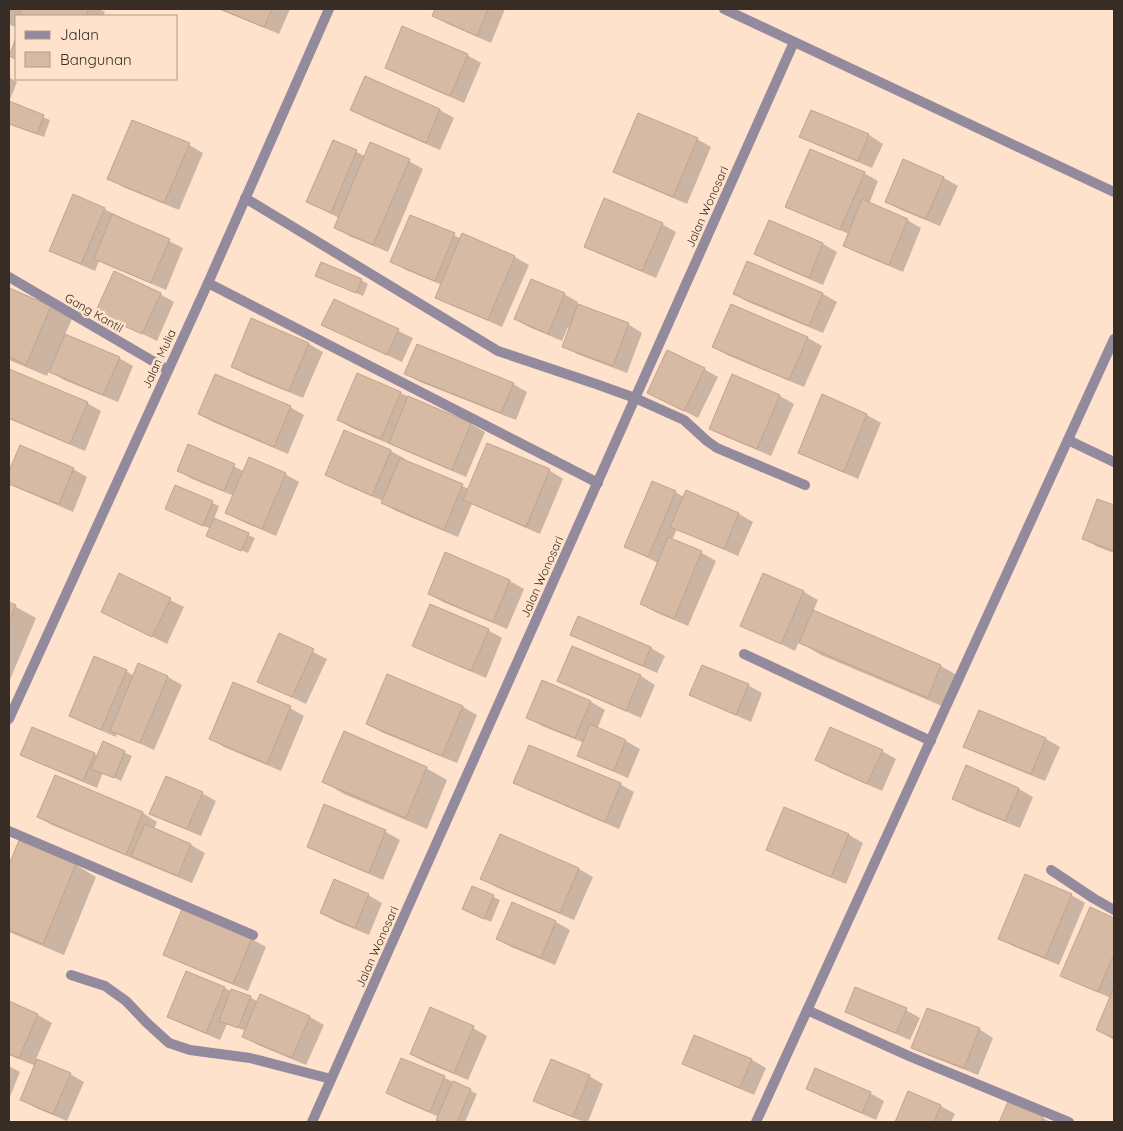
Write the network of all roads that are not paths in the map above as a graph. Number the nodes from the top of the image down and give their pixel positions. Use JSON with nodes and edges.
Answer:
{"nodes":[{"id":1,"x":329,"y":9,"type":"edge"},
{"id":2,"x":724,"y":9,"type":"edge"},
{"id":3,"x":794,"y":42,"type":"junction"},
{"id":4,"x":1114,"y":192,"type":"edge"},
{"id":5,"x":245,"y":198,"type":"junction"},
{"id":6,"x":9,"y":277,"type":"edge"},
{"id":7,"x":208,"y":283,"type":"junction"},
{"id":8,"x":1114,"y":339,"type":"edge"},
{"id":9,"x":168,"y":370,"type":"junction"},
{"id":10,"x":635,"y":398,"type":"junction"},
{"id":11,"x":1068,"y":440,"type":"junction"},
{"id":12,"x":1114,"y":462,"type":"edge"},
{"id":13,"x":598,"y":483,"type":"junction"},
{"id":14,"x":806,"y":485,"type":"dead end"},
{"id":15,"x":744,"y":654,"type":"dead end"},
{"id":16,"x":9,"y":719,"type":"edge"},
{"id":17,"x":931,"y":740,"type":"junction"},
{"id":18,"x":9,"y":831,"type":"edge"},
{"id":19,"x":1051,"y":870,"type":"dead end"},
{"id":20,"x":1114,"y":910,"type":"edge"},
{"id":21,"x":253,"y":935,"type":"dead end"},
{"id":22,"x":71,"y":975,"type":"dead end"},
{"id":23,"x":807,"y":1010,"type":"junction"},
{"id":24,"x":331,"y":1079,"type":"junction"},
{"id":25,"x":312,"y":1122,"type":"edge"},
{"id":26,"x":756,"y":1122,"type":"edge"},
{"id":27,"x":1069,"y":1122,"type":"edge"}],
"edges":[{"from":1,"to":5,"type":"street","name":"Jalan Mulia"},
{"from":2,"to":3,"type":"street"},
{"from":3,"to":4,"type":"street"},
{"from":3,"to":10,"type":"street","name":"Jalan Wonosari"},
{"from":5,"to":7,"type":"street","name":"Jalan Mulia"},
{"from":5,"to":10,"type":"street"},
{"from":6,"to":9,"type":"street","name":"Gang Kantil"},
{"from":7,"to":9,"type":"street","name":"Jalan Mulia"},
{"from":7,"to":13,"type":"street"},
{"from":8,"to":11,"type":"street"},
{"from":9,"to":16,"type":"street","name":"Jalan Mulia"},
{"from":10,"to":13,"type":"street","name":"Jalan Wonosari"},
{"from":10,"to":14,"type":"street"},
{"from":11,"to":12,"type":"street"},
{"from":11,"to":17,"type":"street"},
{"from":13,"to":24,"type":"street","name":"Jalan Wonosari"},
{"from":15,"to":17,"type":"street"},
{"from":17,"to":23,"type":"street"},
{"from":18,"to":21,"type":"street"},
{"from":19,"to":20,"type":"street"},
{"from":22,"to":24,"type":"street"},
{"from":23,"to":26,"type":"street"},
{"from":23,"to":27,"type":"street"},
{"from":24,"to":25,"type":"street","name":"Jalan Wonosari"}]}
